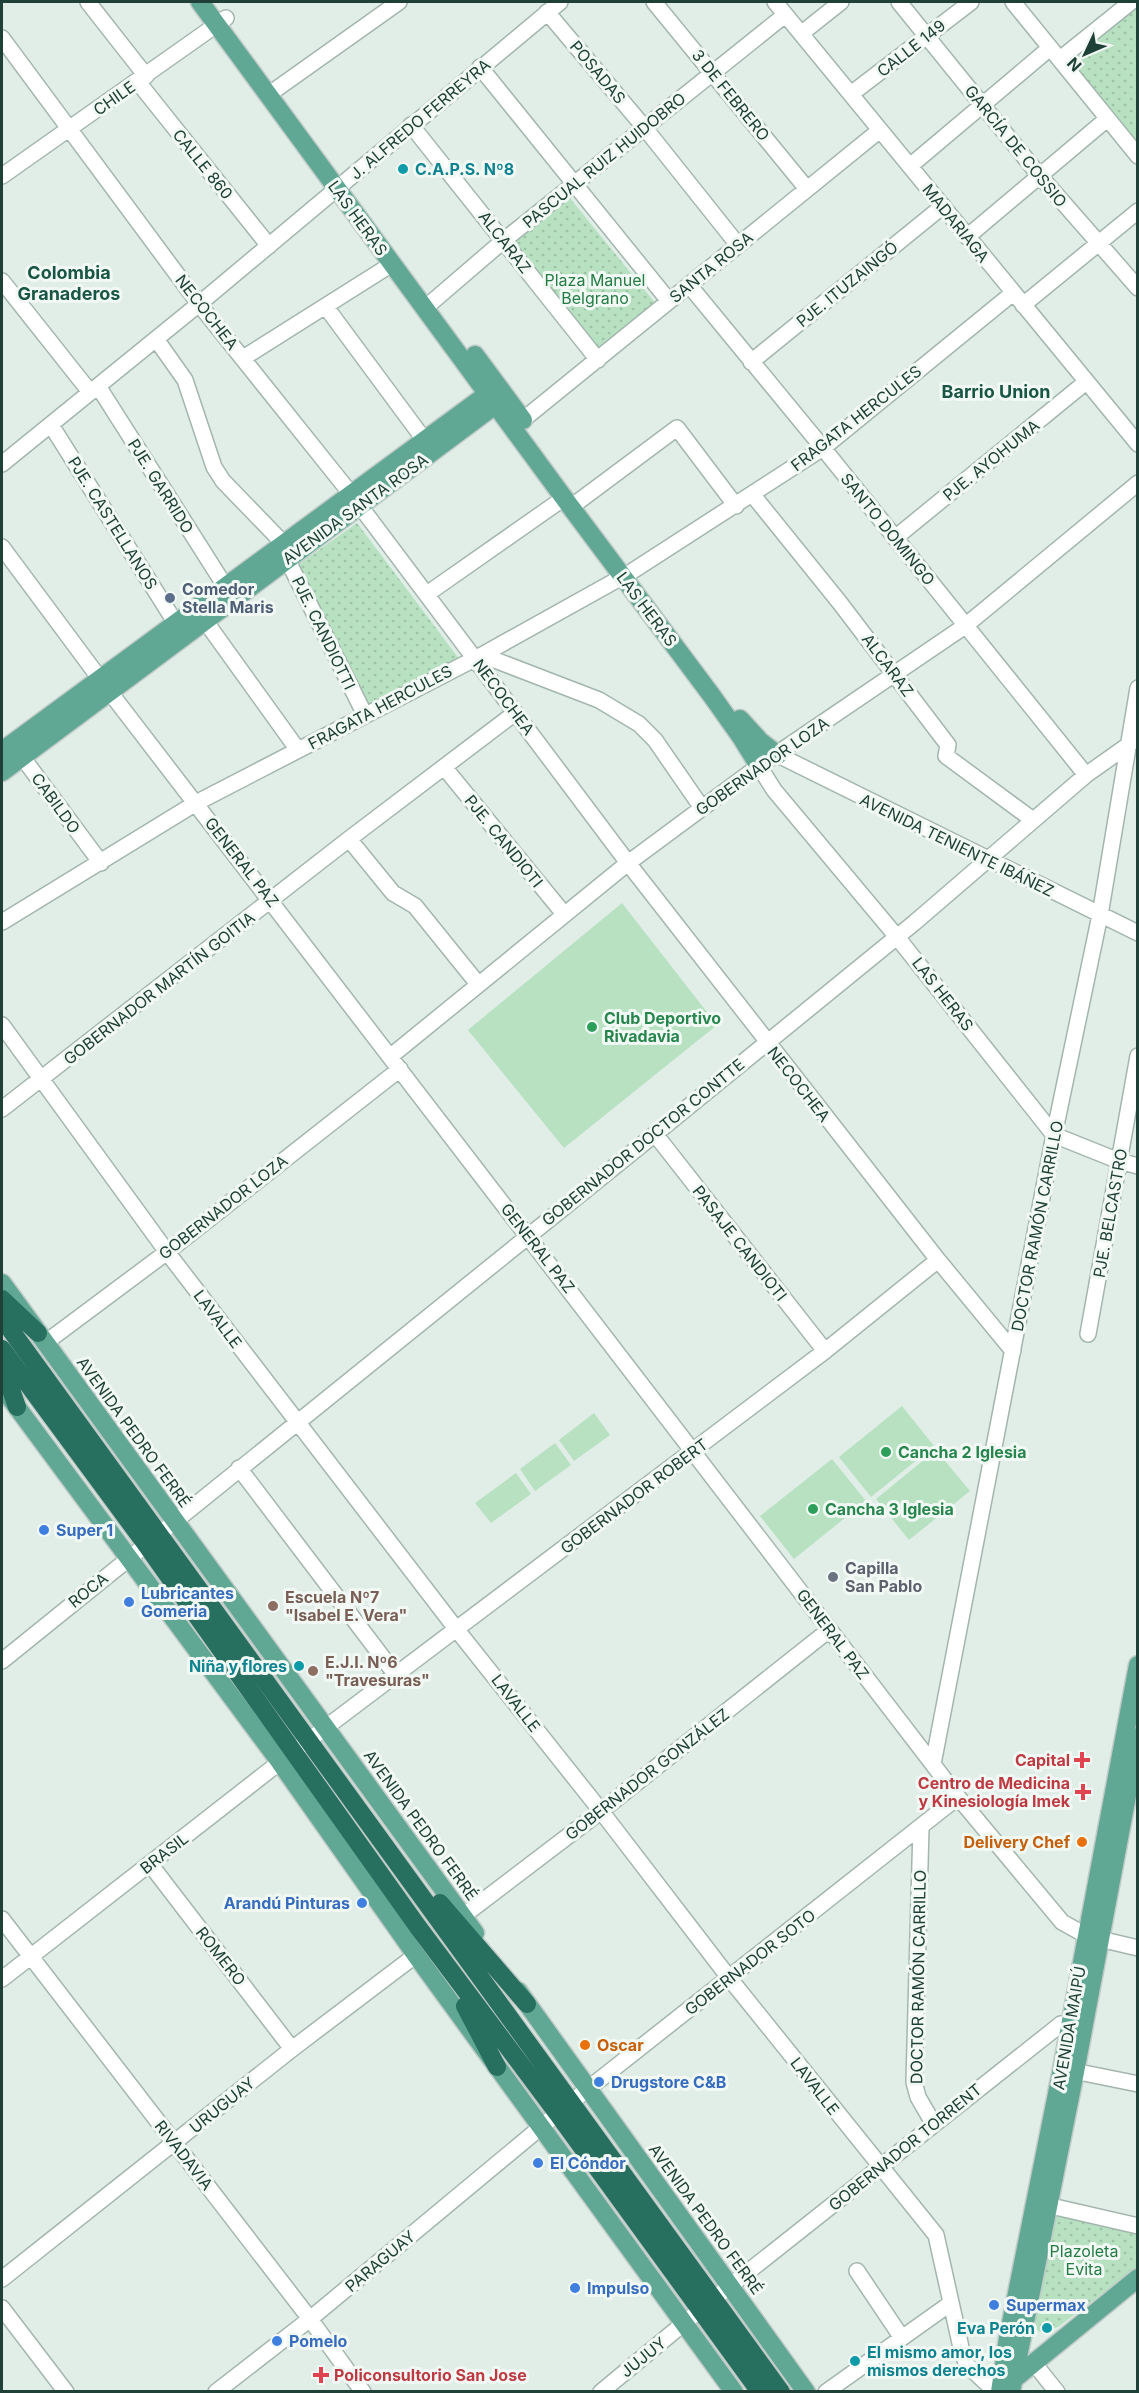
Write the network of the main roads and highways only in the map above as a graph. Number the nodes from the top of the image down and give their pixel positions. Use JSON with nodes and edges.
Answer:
{"nodes":[{"id":1,"x":200,"y":2,"type":"edge"},
{"id":2,"x":214,"y":2,"type":"edge"},
{"id":3,"x":222,"y":22,"type":"junction"},
{"id":4,"x":342,"y":185,"type":"junction"},
{"id":5,"x":429,"y":304,"type":"junction"},
{"id":6,"x":498,"y":395,"type":"junction"},
{"id":7,"x":285,"y":551,"type":"junction"},
{"id":8,"x":626,"y":574,"type":"junction"},
{"id":9,"x":200,"y":614,"type":"junction"},
{"id":10,"x":104,"y":684,"type":"junction"},
{"id":11,"x":12,"y":750,"type":"edge"},
{"id":12,"x":778,"y":755,"type":"road end"},
{"id":13,"x":759,"y":766,"type":"road end"},
{"id":14,"x":2,"y":772,"type":"edge"},
{"id":15,"x":2,"y":1283,"type":"edge"},
{"id":16,"x":2,"y":1299,"type":"edge"},
{"id":17,"x":2,"y":1317,"type":"edge"},
{"id":18,"x":41,"y":1338,"type":"junction"},
{"id":19,"x":2,"y":1349,"type":"edge"},
{"id":20,"x":2,"y":1371,"type":"edge"},
{"id":21,"x":2,"y":1386,"type":"edge"},
{"id":22,"x":17,"y":1407,"type":"junction"},
{"id":23,"x":152,"y":1538,"type":"junction"},
{"id":24,"x":1136,"y":1675,"type":"edge"},
{"id":25,"x":1137,"y":1737,"type":"edge"},
{"id":26,"x":302,"y":1746,"type":"junction"},
{"id":27,"x":1124,"y":1811,"type":"edge"},
{"id":28,"x":376,"y":1830,"type":"junction"},
{"id":29,"x":418,"y":1927,"type":"junction"},
{"id":30,"x":527,"y":2004,"type":"junction"},
{"id":31,"x":497,"y":2067,"type":"junction"},
{"id":32,"x":564,"y":2108,"type":"junction"},
{"id":33,"x":1137,"y":2277,"type":"edge"},
{"id":34,"x":707,"y":2304,"type":"junction"},
{"id":35,"x":1005,"y":2389,"type":"edge"},
{"id":36,"x":734,"y":2391,"type":"edge"},
{"id":37,"x":760,"y":2391,"type":"edge"},
{"id":38,"x":781,"y":2391,"type":"edge"},
{"id":39,"x":806,"y":2391,"type":"edge"}],
"edges":[{"from":1,"to":3,"type":"main road","name":"LAS HERAS"},
{"from":2,"to":3,"type":"main road","name":"LAS HERAS"},
{"from":3,"to":4,"type":"main road","name":"LAS HERAS"},
{"from":4,"to":5,"type":"main road","name":"LAS HERAS"},
{"from":4,"to":5,"type":"main road","name":"LAS HERAS"},
{"from":5,"to":6,"type":"main road","name":"LAS HERAS"},
{"from":6,"to":7,"type":"main road","name":"AVENIDA SANTA ROSA"},
{"from":6,"to":8,"type":"main road","name":"LAS HERAS"},
{"from":7,"to":9,"type":"main road","name":"AVENIDA SANTA ROSA"},
{"from":7,"to":9,"type":"main road","name":"AVENIDA SANTA ROSA"},
{"from":8,"to":12,"type":"main road","name":"LAS HERAS"},
{"from":8,"to":13,"type":"main road","name":"LAS HERAS"},
{"from":9,"to":10,"type":"main road","name":"AVENIDA SANTA ROSA"},
{"from":9,"to":10,"type":"main road","name":"AVENIDA SANTA ROSA"},
{"from":10,"to":11,"type":"main road","name":"AVENIDA SANTA ROSA"},
{"from":11,"to":14,"type":"main road","name":"AVENIDA SANTA ROSA"},
{"from":15,"to":18,"type":"main road","name":"AVENIDA PEDRO FERRÉ"},
{"from":16,"to":18,"type":"highway"},
{"from":17,"to":23,"type":"highway"},
{"from":18,"to":30,"type":"main road","name":"AVENIDA PEDRO FERRÉ"},
{"from":19,"to":23,"type":"highway"},
{"from":20,"to":22,"type":"highway"},
{"from":21,"to":22,"type":"main road"},
{"from":22,"to":31,"type":"main road"},
{"from":23,"to":26,"type":"highway"},
{"from":24,"to":27,"type":"main road","name":"AVENIDA MAIPÚ"},
{"from":25,"to":27,"type":"main road","name":"AVENIDA MAIPÚ"},
{"from":26,"to":28,"type":"highway"},
{"from":26,"to":29,"type":"highway"},
{"from":27,"to":35,"type":"main road","name":"AVENIDA MAIPÚ"},
{"from":28,"to":30,"type":"highway"},
{"from":28,"to":32,"type":"highway"},
{"from":29,"to":31,"type":"highway"},
{"from":29,"to":32,"type":"highway"},
{"from":30,"to":39,"type":"main road","name":"AVENIDA PEDRO FERRÉ"},
{"from":31,"to":36,"type":"main road"},
{"from":32,"to":34,"type":"highway"},
{"from":33,"to":35,"type":"main road"},
{"from":34,"to":37,"type":"highway"},
{"from":34,"to":38,"type":"highway"}]}
